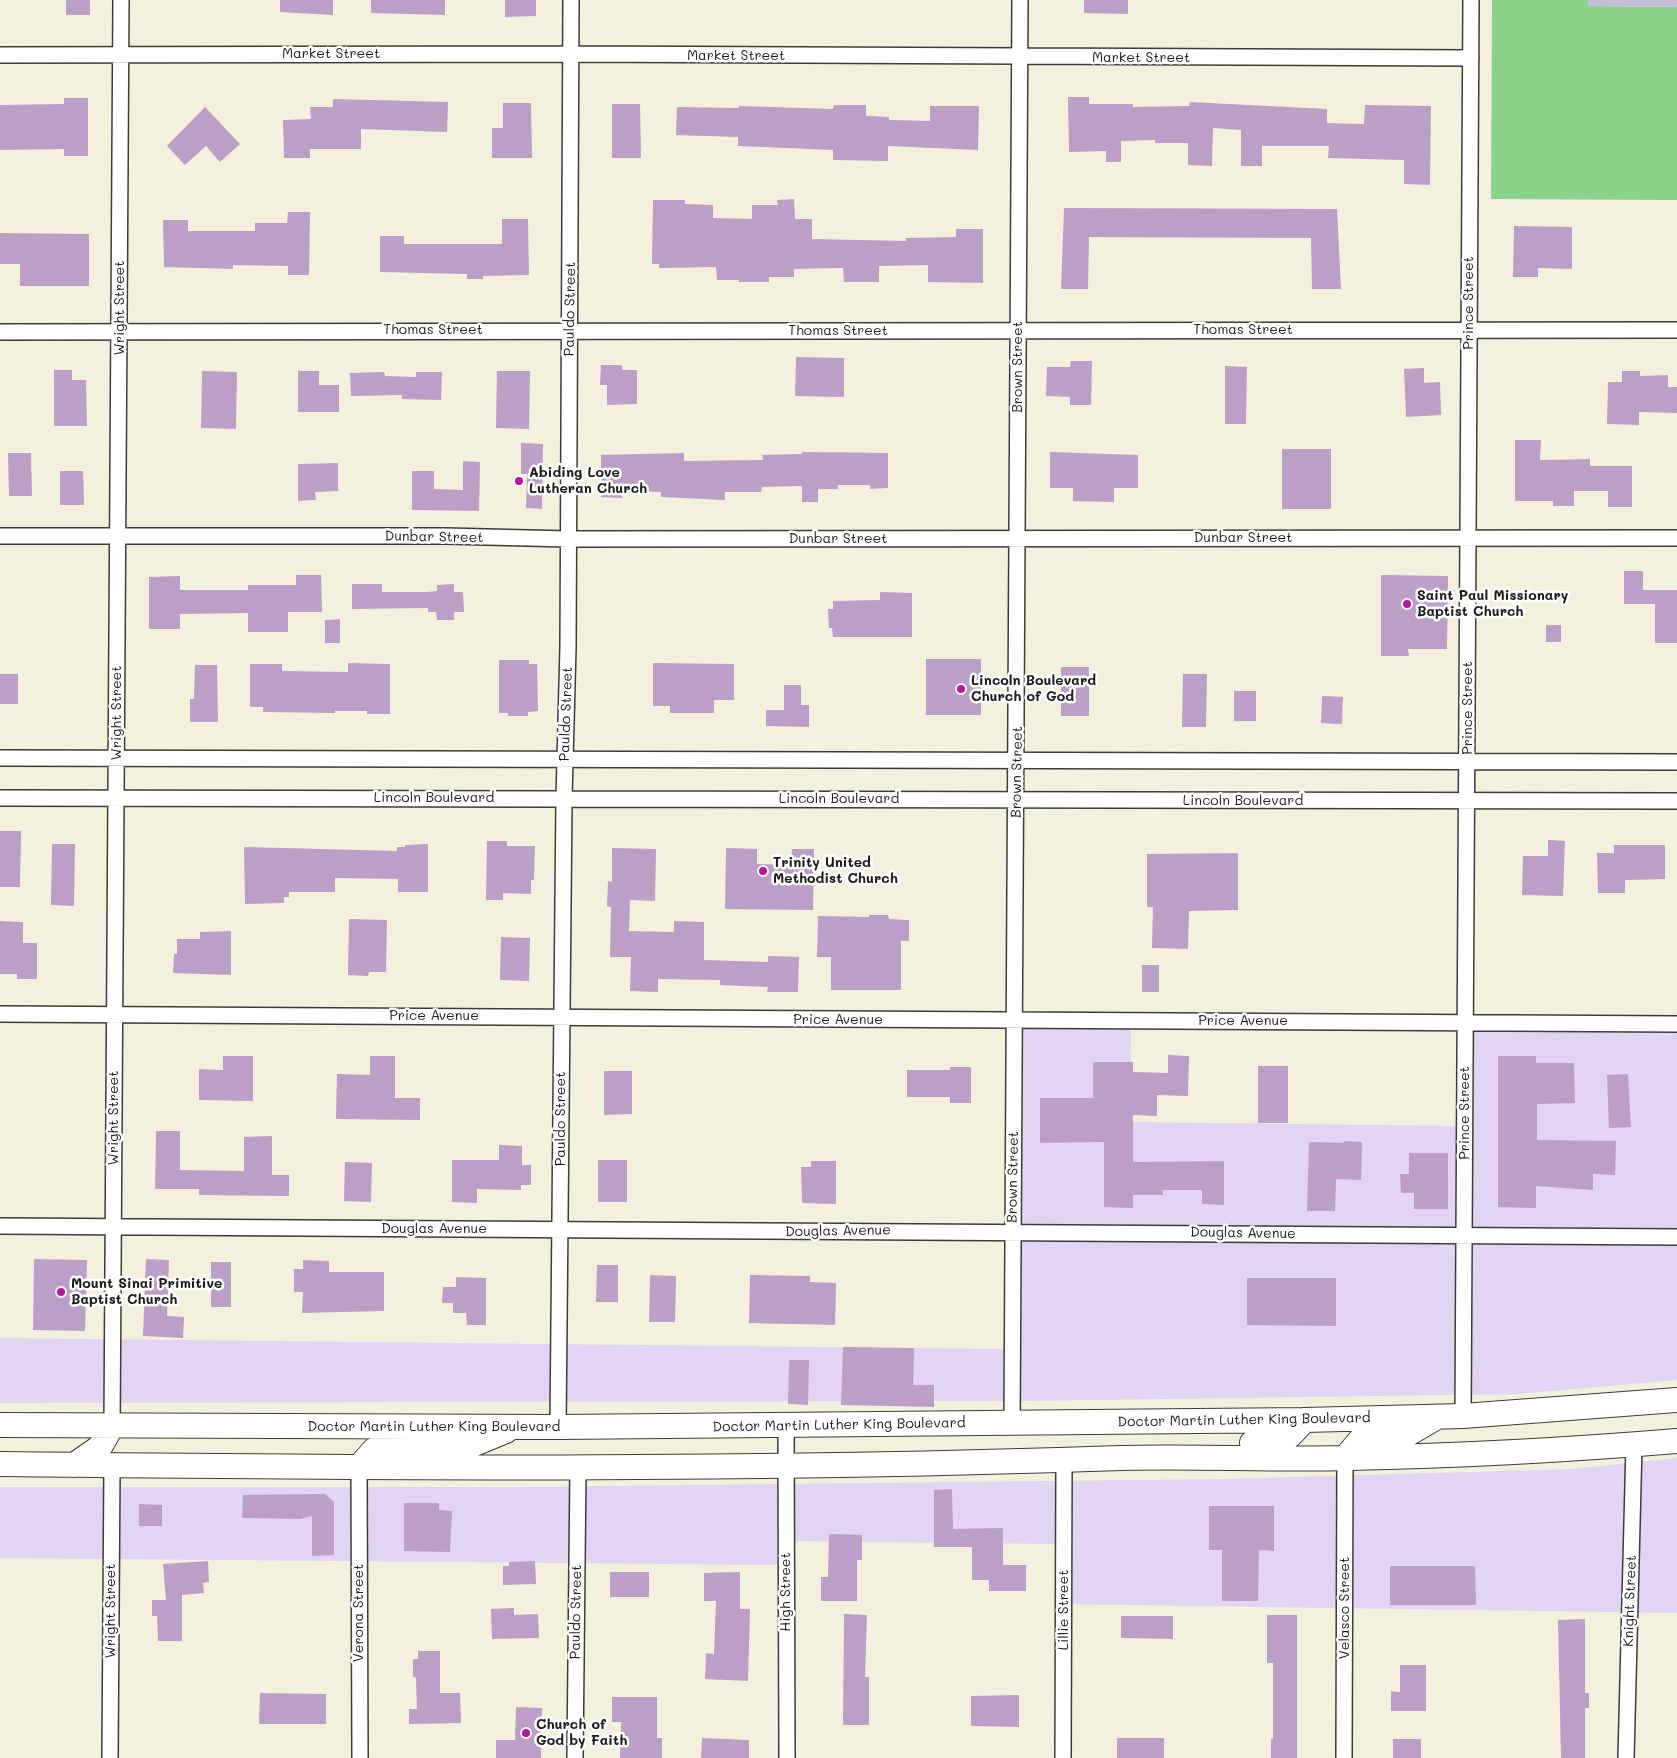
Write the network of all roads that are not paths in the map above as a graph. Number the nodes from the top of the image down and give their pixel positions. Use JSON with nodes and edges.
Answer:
{"nodes":[{"id":1,"x":121,"y":0,"type":"edge"},
{"id":2,"x":571,"y":0,"type":"edge"},
{"id":3,"x":1020,"y":0,"type":"edge"},
{"id":4,"x":1471,"y":0,"type":"edge"},
{"id":5,"x":572,"y":54,"type":"junction"},
{"id":6,"x":0,"y":55,"type":"edge"},
{"id":7,"x":121,"y":55,"type":"junction"},
{"id":8,"x":1020,"y":58,"type":"junction"},
{"id":9,"x":1471,"y":58,"type":"junction"},
{"id":10,"x":569,"y":330,"type":"junction"},
{"id":11,"x":1018,"y":330,"type":"junction"},
{"id":12,"x":1469,"y":330,"type":"junction"},
{"id":13,"x":1677,"y":330,"type":"edge"},
{"id":14,"x":0,"y":332,"type":"edge"},
{"id":15,"x":120,"y":332,"type":"junction"},
{"id":16,"x":0,"y":536,"type":"edge"},
{"id":17,"x":118,"y":536,"type":"junction"},
{"id":18,"x":1468,"y":538,"type":"junction"},
{"id":19,"x":1677,"y":538,"type":"edge"},
{"id":20,"x":569,"y":539,"type":"junction"},
{"id":21,"x":1018,"y":539,"type":"junction"},
{"id":22,"x":0,"y":758,"type":"edge"},
{"id":23,"x":116,"y":758,"type":"junction"},
{"id":24,"x":564,"y":760,"type":"junction"},
{"id":25,"x":1017,"y":760,"type":"junction"},
{"id":26,"x":1468,"y":762,"type":"junction"},
{"id":27,"x":1677,"y":762,"type":"edge"},
{"id":28,"x":116,"y":797,"type":"junction"},
{"id":29,"x":0,"y":798,"type":"edge"},
{"id":30,"x":564,"y":798,"type":"junction"},
{"id":31,"x":1016,"y":800,"type":"junction"},
{"id":32,"x":1677,"y":801,"type":"edge"},
{"id":33,"x":1468,"y":802,"type":"junction"},
{"id":34,"x":0,"y":1014,"type":"edge"},
{"id":35,"x":114,"y":1015,"type":"junction"},
{"id":36,"x":561,"y":1017,"type":"junction"},
{"id":37,"x":1014,"y":1020,"type":"junction"},
{"id":38,"x":1466,"y":1022,"type":"junction"},
{"id":39,"x":1677,"y":1024,"type":"edge"},
{"id":40,"x":0,"y":1226,"type":"edge"},
{"id":41,"x":114,"y":1227,"type":"junction"},
{"id":42,"x":561,"y":1229,"type":"junction"},
{"id":43,"x":1012,"y":1231,"type":"junction"},
{"id":44,"x":1464,"y":1235,"type":"junction"},
{"id":45,"x":1677,"y":1237,"type":"edge"},
{"id":46,"x":1677,"y":1400,"type":"edge"},
{"id":47,"x":1438,"y":1416,"type":"junction"},
{"id":48,"x":1464,"y":1416,"type":"junction"},
{"id":49,"x":1304,"y":1420,"type":"junction"},
{"id":50,"x":1012,"y":1423,"type":"junction"},
{"id":51,"x":0,"y":1425,"type":"edge"},
{"id":52,"x":112,"y":1426,"type":"junction"},
{"id":53,"x":786,"y":1426,"type":"junction"},
{"id":54,"x":517,"y":1427,"type":"junction"},
{"id":55,"x":558,"y":1427,"type":"junction"},
{"id":56,"x":1677,"y":1441,"type":"edge"},
{"id":57,"x":1634,"y":1445,"type":"junction"},
{"id":58,"x":1174,"y":1457,"type":"junction"},
{"id":59,"x":1345,"y":1458,"type":"junction"},
{"id":60,"x":1064,"y":1462,"type":"junction"},
{"id":61,"x":0,"y":1464,"type":"edge"},
{"id":62,"x":74,"y":1465,"type":"junction"},
{"id":63,"x":112,"y":1465,"type":"junction"},
{"id":64,"x":786,"y":1465,"type":"junction"},
{"id":65,"x":359,"y":1467,"type":"junction"},
{"id":66,"x":578,"y":1467,"type":"junction"},
{"id":67,"x":110,"y":1758,"type":"edge"},
{"id":68,"x":360,"y":1758,"type":"edge"},
{"id":69,"x":575,"y":1758,"type":"edge"},
{"id":70,"x":786,"y":1758,"type":"edge"},
{"id":71,"x":1063,"y":1758,"type":"edge"},
{"id":72,"x":1344,"y":1758,"type":"edge"},
{"id":73,"x":1626,"y":1758,"type":"edge"}],
"edges":[{"from":1,"to":7,"type":"street","name":"Wright Street"},
{"from":2,"to":5,"type":"street","name":"Pauldo Street"},
{"from":3,"to":8,"type":"street","name":"Brown Street"},
{"from":4,"to":9,"type":"street","name":"Prince Street"},
{"from":5,"to":7,"type":"street","name":"Market Street"},
{"from":5,"to":8,"type":"street","name":"Market Street"},
{"from":5,"to":10,"type":"street","name":"Pauldo Street"},
{"from":6,"to":7,"type":"street","name":"Market Street"},
{"from":7,"to":15,"type":"street","name":"Wright Street"},
{"from":8,"to":9,"type":"street","name":"Market Street"},
{"from":8,"to":11,"type":"street","name":"Brown Street"},
{"from":9,"to":12,"type":"street","name":"Prince Street"},
{"from":10,"to":11,"type":"street","name":"Thomas Street"},
{"from":10,"to":15,"type":"street","name":"Thomas Street"},
{"from":10,"to":20,"type":"street","name":"Pauldo Street"},
{"from":11,"to":12,"type":"street","name":"Thomas Street"},
{"from":11,"to":21,"type":"street","name":"Brown Street"},
{"from":12,"to":13,"type":"street","name":"Thomas Street"},
{"from":12,"to":18,"type":"street","name":"Prince Street"},
{"from":14,"to":15,"type":"street","name":"Thomas Street"},
{"from":15,"to":17,"type":"street","name":"Wright Street"},
{"from":16,"to":17,"type":"street","name":"Dunbar Street"},
{"from":17,"to":20,"type":"street","name":"Dunbar Street"},
{"from":17,"to":23,"type":"street","name":"Wright Street"},
{"from":18,"to":19,"type":"street","name":"Dunbar Street"},
{"from":18,"to":21,"type":"street","name":"Dunbar Street"},
{"from":18,"to":26,"type":"street","name":"Prince Street"},
{"from":20,"to":21,"type":"street","name":"Dunbar Street"},
{"from":20,"to":24,"type":"street","name":"Pauldo Street"},
{"from":21,"to":25,"type":"street","name":"Brown Street"},
{"from":22,"to":23,"type":"street"},
{"from":23,"to":24,"type":"street"},
{"from":23,"to":28,"type":"street","name":"Wright Street"},
{"from":24,"to":25,"type":"street"},
{"from":24,"to":30,"type":"street","name":"Pauldo Street"},
{"from":25,"to":26,"type":"street"},
{"from":25,"to":31,"type":"street","name":"Brown Street"},
{"from":26,"to":27,"type":"street"},
{"from":26,"to":33,"type":"street","name":"Prince Street"},
{"from":28,"to":29,"type":"street","name":"Lincoln Boulevard"},
{"from":28,"to":30,"type":"street","name":"Lincoln Boulevard"},
{"from":28,"to":35,"type":"street","name":"Wright Street"},
{"from":30,"to":31,"type":"street","name":"Lincoln Boulevard"},
{"from":30,"to":36,"type":"street","name":"Pauldo Street"},
{"from":31,"to":33,"type":"street","name":"Lincoln Boulevard"},
{"from":31,"to":37,"type":"street","name":"Brown Street"},
{"from":32,"to":33,"type":"street","name":"Lincoln Boulevard"},
{"from":33,"to":38,"type":"street","name":"Prince Street"},
{"from":34,"to":35,"type":"street","name":"Price Avenue"},
{"from":35,"to":36,"type":"street","name":"Price Avenue"},
{"from":35,"to":41,"type":"street","name":"Wright Street"},
{"from":36,"to":37,"type":"street","name":"Price Avenue"},
{"from":36,"to":42,"type":"street","name":"Pauldo Street"},
{"from":37,"to":38,"type":"street","name":"Price Avenue"},
{"from":37,"to":43,"type":"street","name":"Brown Street"},
{"from":38,"to":39,"type":"street","name":"Price Avenue"},
{"from":38,"to":44,"type":"street","name":"Prince Street"},
{"from":40,"to":41,"type":"street","name":"Douglas Avenue"},
{"from":41,"to":42,"type":"street","name":"Douglas Avenue"},
{"from":41,"to":52,"type":"street","name":"Wright Street"},
{"from":42,"to":43,"type":"street","name":"Douglas Avenue"},
{"from":42,"to":55,"type":"street","name":"Pauldo Street"},
{"from":43,"to":44,"type":"street","name":"Douglas Avenue"},
{"from":43,"to":50,"type":"street","name":"Brown Street"},
{"from":44,"to":45,"type":"street","name":"Douglas Avenue"},
{"from":44,"to":48,"type":"street","name":"Prince Street"},
{"from":46,"to":48,"type":"main road","name":"Doctor Martin Luther King Boulevard"},
{"from":47,"to":48,"type":"main road","name":"Doctor Martin Luther King Boulevard"},
{"from":47,"to":49,"type":"main road","name":"Doctor Martin Luther King Boulevard"},
{"from":47,"to":59,"type":"main road"},
{"from":49,"to":50,"type":"main road","name":"Doctor Martin Luther King Boulevard"},
{"from":49,"to":58,"type":"main road"},
{"from":50,"to":53,"type":"main road","name":"Doctor Martin Luther King Boulevard"},
{"from":51,"to":52,"type":"main road","name":"Doctor Martin Luther King Boulevard"},
{"from":52,"to":54,"type":"main road","name":"Doctor Martin Luther King Boulevard"},
{"from":52,"to":62,"type":"main road"},
{"from":53,"to":55,"type":"main road","name":"Doctor Martin Luther King Boulevard"},
{"from":53,"to":64,"type":"street","name":"High Street"},
{"from":54,"to":55,"type":"main road","name":"Doctor Martin Luther King Boulevard"},
{"from":54,"to":65,"type":"main road"},
{"from":56,"to":57,"type":"main road"},
{"from":57,"to":59,"type":"main road"},
{"from":57,"to":73,"type":"street","name":"Knight Street"},
{"from":58,"to":59,"type":"main road"},
{"from":58,"to":60,"type":"main road"},
{"from":59,"to":72,"type":"street","name":"Velasco Street"},
{"from":60,"to":64,"type":"main road"},
{"from":60,"to":71,"type":"street","name":"Lillie Street"},
{"from":61,"to":62,"type":"main road"},
{"from":62,"to":63,"type":"main road"},
{"from":63,"to":65,"type":"main road"},
{"from":63,"to":67,"type":"street","name":"Wright Street"},
{"from":64,"to":66,"type":"main road"},
{"from":64,"to":70,"type":"street","name":"High Street"},
{"from":65,"to":66,"type":"main road"},
{"from":65,"to":68,"type":"street","name":"Verona Street"},
{"from":66,"to":69,"type":"street","name":"Pauldo Street"}]}
